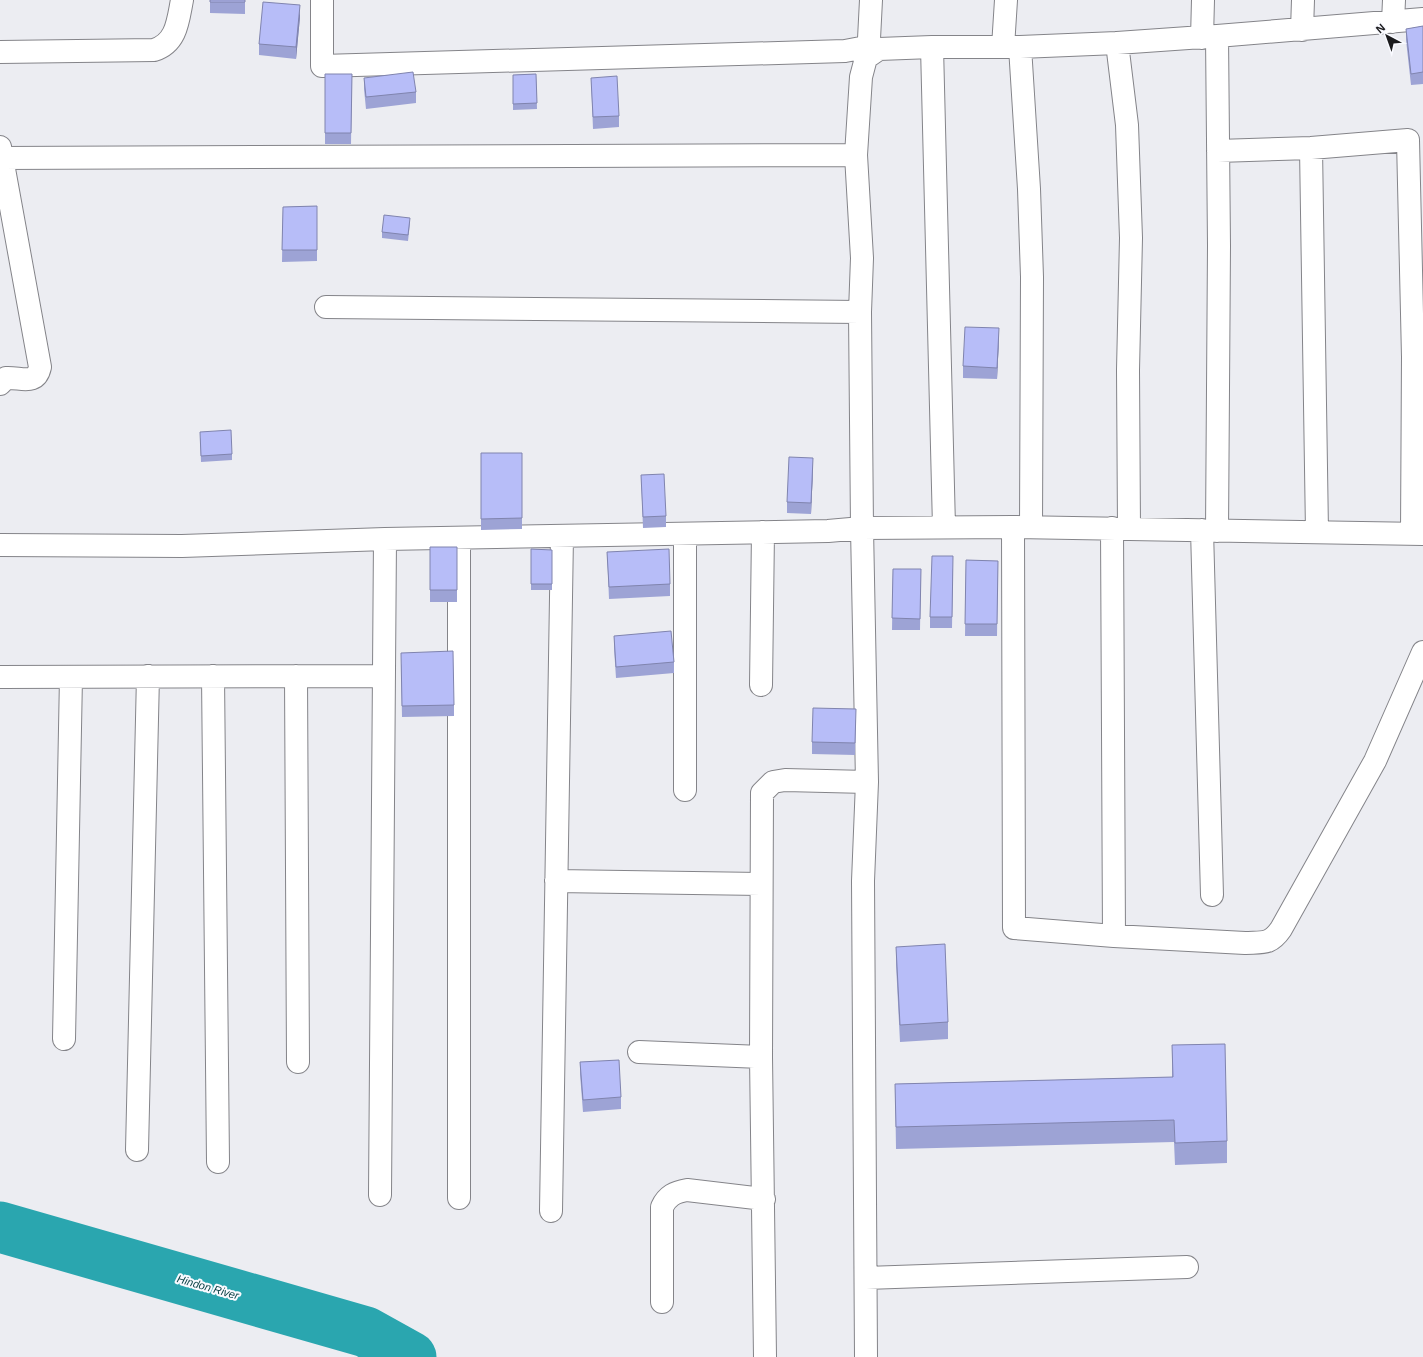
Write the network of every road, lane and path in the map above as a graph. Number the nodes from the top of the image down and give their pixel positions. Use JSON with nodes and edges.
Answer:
{"nodes":[{"id":1,"x":182,"y":0,"type":"edge"},
{"id":2,"x":322,"y":0,"type":"edge"},
{"id":3,"x":871,"y":0,"type":"edge"},
{"id":4,"x":886,"y":0,"type":"edge"},
{"id":5,"x":1006,"y":0,"type":"edge"},
{"id":6,"x":1204,"y":0,"type":"edge"},
{"id":7,"x":1303,"y":0,"type":"edge"},
{"id":8,"x":1394,"y":0,"type":"edge"},
{"id":9,"x":1423,"y":19,"type":"edge"},
{"id":10,"x":1393,"y":22,"type":"junction"},
{"id":11,"x":1302,"y":30,"type":"junction"},
{"id":12,"x":1210,"y":37,"type":"junction"},
{"id":13,"x":1117,"y":43,"type":"junction"},
{"id":14,"x":932,"y":47,"type":"junction"},
{"id":15,"x":1012,"y":47,"type":"junction"},
{"id":16,"x":879,"y":49,"type":"junction"},
{"id":17,"x":0,"y":52,"type":"edge"},
{"id":18,"x":1311,"y":148,"type":"junction"},
{"id":19,"x":1218,"y":151,"type":"junction"},
{"id":20,"x":1,"y":154,"type":"edge"},
{"id":21,"x":856,"y":155,"type":"junction"},
{"id":22,"x":326,"y":307,"type":"dead end"},
{"id":23,"x":860,"y":312,"type":"junction"},
{"id":24,"x":0,"y":384,"type":"edge"},
{"id":25,"x":944,"y":527,"type":"junction"},
{"id":26,"x":1022,"y":527,"type":"junction"},
{"id":27,"x":862,"y":528,"type":"junction"},
{"id":28,"x":1120,"y":529,"type":"junction"},
{"id":29,"x":1210,"y":530,"type":"junction"},
{"id":30,"x":763,"y":532,"type":"junction"},
{"id":31,"x":1317,"y":532,"type":"junction"},
{"id":32,"x":685,"y":534,"type":"junction"},
{"id":33,"x":1417,"y":534,"type":"edge"},
{"id":34,"x":562,"y":536,"type":"junction"},
{"id":35,"x":459,"y":538,"type":"junction"},
{"id":36,"x":385,"y":539,"type":"junction"},
{"id":37,"x":0,"y":545,"type":"edge"},
{"id":38,"x":1423,"y":652,"type":"edge"},
{"id":39,"x":148,"y":676,"type":"junction"},
{"id":40,"x":213,"y":676,"type":"junction"},
{"id":41,"x":296,"y":676,"type":"junction"},
{"id":42,"x":384,"y":676,"type":"junction"},
{"id":43,"x":0,"y":677,"type":"edge"},
{"id":44,"x":71,"y":677,"type":"junction"},
{"id":45,"x":761,"y":685,"type":"dead end"},
{"id":46,"x":867,"y":782,"type":"junction"},
{"id":47,"x":685,"y":790,"type":"dead end"},
{"id":48,"x":556,"y":881,"type":"junction"},
{"id":49,"x":762,"y":884,"type":"junction"},
{"id":50,"x":1212,"y":896,"type":"dead end"},
{"id":51,"x":1114,"y":936,"type":"junction"},
{"id":52,"x":64,"y":1039,"type":"dead end"},
{"id":53,"x":638,"y":1052,"type":"dead end"},
{"id":54,"x":761,"y":1056,"type":"junction"},
{"id":55,"x":298,"y":1062,"type":"dead end"},
{"id":56,"x":138,"y":1150,"type":"dead end"},
{"id":57,"x":218,"y":1162,"type":"dead end"},
{"id":58,"x":380,"y":1195,"type":"dead end"},
{"id":59,"x":459,"y":1198,"type":"dead end"},
{"id":60,"x":764,"y":1199,"type":"junction"},
{"id":61,"x":551,"y":1211,"type":"dead end"},
{"id":62,"x":1187,"y":1267,"type":"dead end"},
{"id":63,"x":866,"y":1278,"type":"junction"},
{"id":64,"x":662,"y":1302,"type":"dead end"},
{"id":65,"x":765,"y":1357,"type":"edge"},
{"id":66,"x":866,"y":1357,"type":"edge"}],
"edges":[{"from":1,"to":17,"type":"street"},
{"from":2,"to":3,"type":"street"},
{"from":4,"to":16,"type":"street"},
{"from":5,"to":15,"type":"street"},
{"from":6,"to":12,"type":"street"},
{"from":7,"to":11,"type":"street"},
{"from":8,"to":10,"type":"street"},
{"from":9,"to":10,"type":"street"},
{"from":10,"to":11,"type":"street"},
{"from":11,"to":12,"type":"street"},
{"from":12,"to":13,"type":"street"},
{"from":12,"to":19,"type":"street"},
{"from":13,"to":15,"type":"street"},
{"from":13,"to":28,"type":"street"},
{"from":14,"to":15,"type":"street"},
{"from":14,"to":16,"type":"street"},
{"from":14,"to":25,"type":"street"},
{"from":15,"to":26,"type":"street"},
{"from":16,"to":21,"type":"street"},
{"from":18,"to":19,"type":"street"},
{"from":18,"to":31,"type":"street"},
{"from":18,"to":33,"type":"street"},
{"from":19,"to":29,"type":"street"},
{"from":20,"to":21,"type":"street"},
{"from":20,"to":24,"type":"street"},
{"from":21,"to":23,"type":"street"},
{"from":22,"to":23,"type":"street"},
{"from":23,"to":27,"type":"street"},
{"from":25,"to":26,"type":"street"},
{"from":25,"to":27,"type":"street"},
{"from":26,"to":28,"type":"street"},
{"from":26,"to":51,"type":"street"},
{"from":27,"to":30,"type":"street"},
{"from":27,"to":46,"type":"street"},
{"from":28,"to":29,"type":"street"},
{"from":28,"to":51,"type":"street"},
{"from":29,"to":31,"type":"street"},
{"from":29,"to":50,"type":"street"},
{"from":30,"to":32,"type":"street"},
{"from":30,"to":45,"type":"street"},
{"from":31,"to":33,"type":"street"},
{"from":32,"to":34,"type":"street"},
{"from":32,"to":47,"type":"street"},
{"from":34,"to":35,"type":"street"},
{"from":34,"to":48,"type":"street"},
{"from":35,"to":36,"type":"street"},
{"from":35,"to":59,"type":"street"},
{"from":36,"to":37,"type":"street"},
{"from":36,"to":42,"type":"street"},
{"from":38,"to":51,"type":"street"},
{"from":39,"to":40,"type":"street"},
{"from":39,"to":44,"type":"street"},
{"from":39,"to":56,"type":"street"},
{"from":40,"to":41,"type":"street"},
{"from":40,"to":57,"type":"street"},
{"from":41,"to":42,"type":"street"},
{"from":41,"to":55,"type":"street"},
{"from":42,"to":58,"type":"street"},
{"from":43,"to":44,"type":"street"},
{"from":44,"to":52,"type":"street"},
{"from":46,"to":49,"type":"street"},
{"from":46,"to":63,"type":"street"},
{"from":48,"to":49,"type":"street"},
{"from":48,"to":61,"type":"street"},
{"from":49,"to":54,"type":"street"},
{"from":53,"to":54,"type":"street"},
{"from":54,"to":60,"type":"street"},
{"from":60,"to":64,"type":"street"},
{"from":60,"to":65,"type":"street"},
{"from":62,"to":63,"type":"street"},
{"from":63,"to":66,"type":"street"}]}
